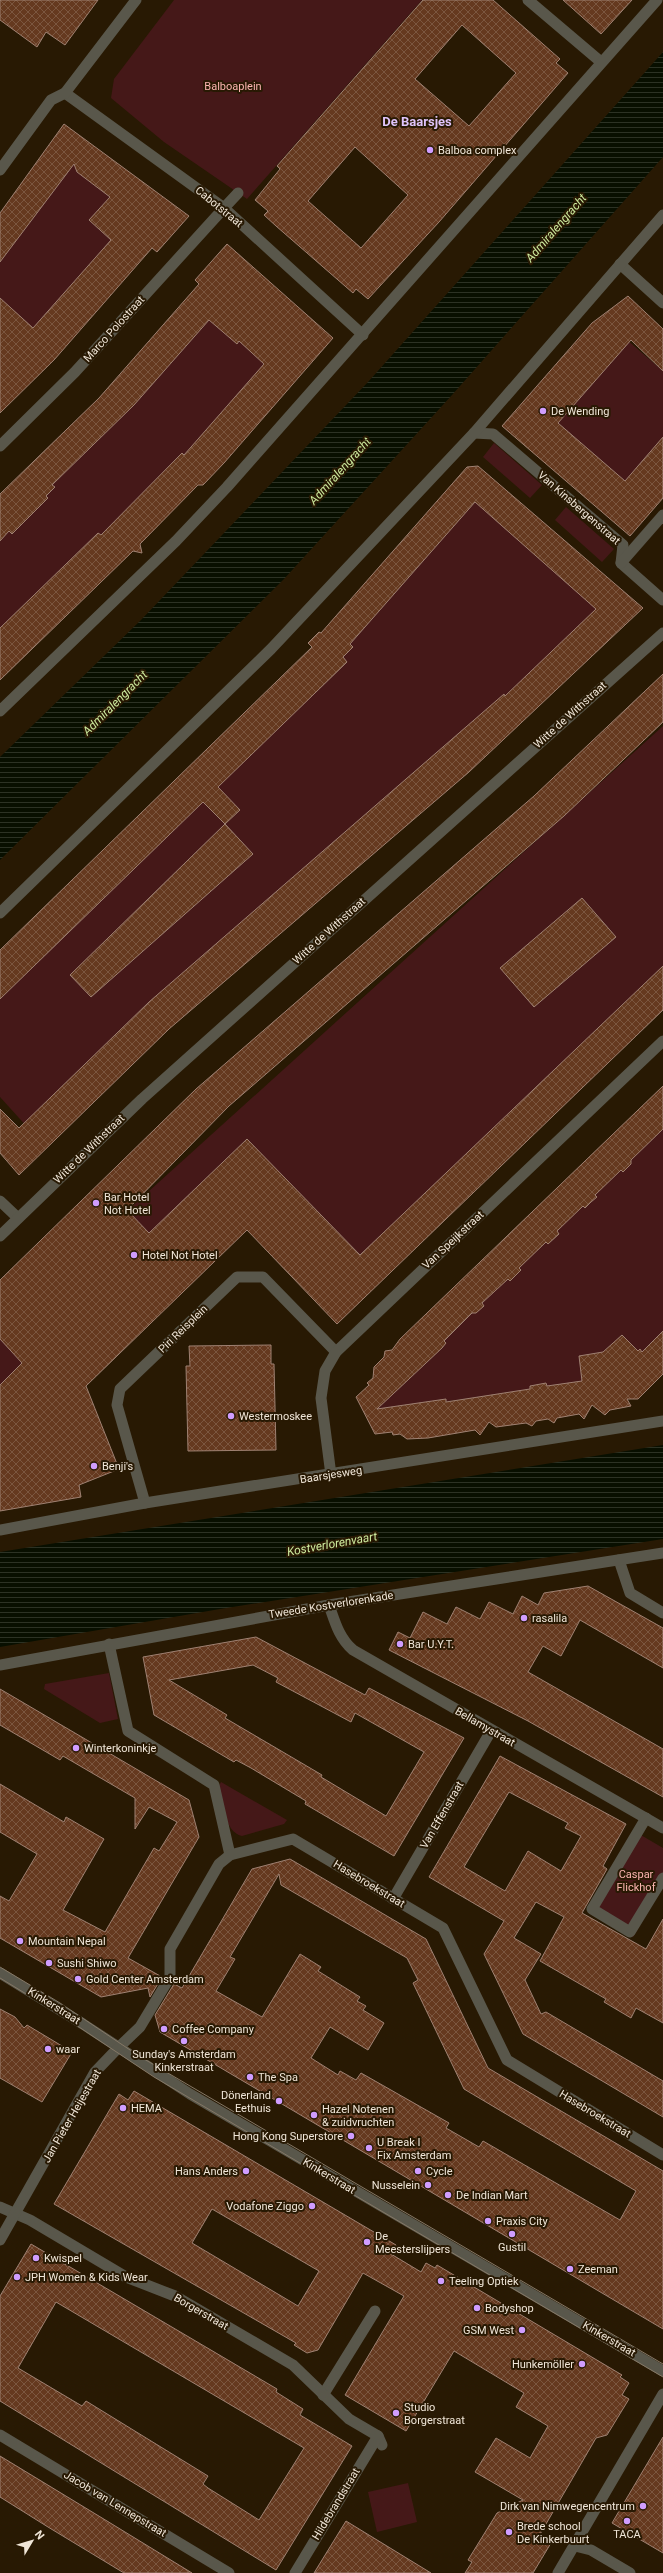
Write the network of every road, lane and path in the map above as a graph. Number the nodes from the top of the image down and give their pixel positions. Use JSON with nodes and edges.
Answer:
{"nodes":[{"id":1,"x":136,"y":0,"type":"edge"},
{"id":2,"x":528,"y":0,"type":"edge"},
{"id":3,"x":657,"y":0,"type":"edge"},
{"id":4,"x":601,"y":62,"type":"junction"},
{"id":5,"x":65,"y":93,"type":"junction"},
{"id":6,"x":0,"y":170,"type":"edge"},
{"id":7,"x":238,"y":193,"type":"dead end"},
{"id":8,"x":224,"y":208,"type":"junction"},
{"id":9,"x":663,"y":215,"type":"edge"},
{"id":10,"x":620,"y":264,"type":"junction"},
{"id":11,"x":663,"y":303,"type":"edge"},
{"id":12,"x":363,"y":335,"type":"junction"},
{"id":13,"x":474,"y":433,"type":"junction"},
{"id":14,"x":0,"y":446,"type":"edge"},
{"id":15,"x":663,"y":515,"type":"edge"},
{"id":16,"x":621,"y":563,"type":"junction"},
{"id":17,"x":663,"y":600,"type":"edge"},
{"id":18,"x":663,"y":632,"type":"edge"},
{"id":19,"x":0,"y":711,"type":"edge"},
{"id":20,"x":0,"y":913,"type":"edge"},
{"id":21,"x":663,"y":1041,"type":"edge"},
{"id":22,"x":0,"y":1201,"type":"edge"},
{"id":23,"x":18,"y":1218,"type":"junction"},
{"id":24,"x":0,"y":1236,"type":"edge"},
{"id":25,"x":336,"y":1352,"type":"junction"},
{"id":26,"x":663,"y":1421,"type":"edge"},
{"id":27,"x":331,"y":1475,"type":"junction"},
{"id":28,"x":145,"y":1503,"type":"junction"},
{"id":29,"x":0,"y":1530,"type":"edge"},
{"id":30,"x":663,"y":1553,"type":"edge"},
{"id":31,"x":619,"y":1560,"type":"junction"},
{"id":32,"x":329,"y":1605,"type":"junction"},
{"id":33,"x":663,"y":1613,"type":"edge"},
{"id":34,"x":110,"y":1644,"type":"junction"},
{"id":35,"x":0,"y":1664,"type":"edge"},
{"id":36,"x":491,"y":1731,"type":"junction"},
{"id":37,"x":646,"y":1818,"type":"junction"},
{"id":38,"x":663,"y":1828,"type":"edge"},
{"id":39,"x":230,"y":1855,"type":"junction"},
{"id":40,"x":663,"y":1878,"type":"edge"},
{"id":41,"x":393,"y":1899,"type":"junction"},
{"id":42,"x":0,"y":1973,"type":"edge"},
{"id":43,"x":118,"y":2048,"type":"junction"},
{"id":44,"x":663,"y":2155,"type":"edge"},
{"id":45,"x":0,"y":2207,"type":"edge"},
{"id":46,"x":16,"y":2213,"type":"junction"},
{"id":47,"x":0,"y":2240,"type":"edge"},
{"id":48,"x":375,"y":2311,"type":"dead end"},
{"id":49,"x":663,"y":2371,"type":"edge"},
{"id":50,"x":663,"y":2394,"type":"edge"},
{"id":51,"x":323,"y":2395,"type":"junction"},
{"id":52,"x":0,"y":2435,"type":"edge"},
{"id":53,"x":380,"y":2441,"type":"joint"},
{"id":54,"x":575,"y":2546,"type":"junction"},
{"id":55,"x":229,"y":2573,"type":"edge"},
{"id":56,"x":295,"y":2573,"type":"edge"},
{"id":57,"x":558,"y":2573,"type":"edge"},
{"id":58,"x":630,"y":2573,"type":"edge"}],
"edges":[{"from":1,"to":5,"type":"street"},
{"from":2,"to":4,"type":"street"},
{"from":3,"to":4,"type":"street"},
{"from":4,"to":12,"type":"street"},
{"from":5,"to":6,"type":"street"},
{"from":5,"to":8,"type":"street","name":"Cabotstraat"},
{"from":7,"to":8,"type":"street"},
{"from":8,"to":12,"type":"street","name":"Cabotstraat"},
{"from":8,"to":14,"type":"street","name":"Marco Polostraat"},
{"from":9,"to":10,"type":"street"},
{"from":10,"to":11,"type":"street"},
{"from":10,"to":13,"type":"street"},
{"from":12,"to":19,"type":"street"},
{"from":13,"to":16,"type":"street","name":"Van Kinsbergenstraat"},
{"from":13,"to":20,"type":"street"},
{"from":15,"to":16,"type":"street"},
{"from":16,"to":17,"type":"street"},
{"from":18,"to":23,"type":"street","name":"Witte de Withstraat"},
{"from":21,"to":25,"type":"street","name":"Van Speijkstraat"},
{"from":22,"to":23,"type":"street"},
{"from":23,"to":24,"type":"street","name":"Witte de Withstraat"},
{"from":25,"to":27,"type":"street","name":"Van Speijkstraat"},
{"from":25,"to":28,"type":"street","name":"Piri Reisplein"},
{"from":26,"to":27,"type":"street","name":"Baarsjesweg"},
{"from":27,"to":28,"type":"street","name":"Baarsjesweg"},
{"from":28,"to":29,"type":"street","name":"Baarsjesweg"},
{"from":30,"to":31,"type":"street","name":"Tweede Kostverlorenkade"},
{"from":31,"to":32,"type":"street","name":"Tweede Kostverlorenkade"},
{"from":31,"to":33,"type":"street"},
{"from":32,"to":34,"type":"street","name":"Tweede Kostverlorenkade"},
{"from":32,"to":36,"type":"street","name":"Bellamystraat"},
{"from":34,"to":35,"type":"street","name":"Tweede Kostverlorenkade"},
{"from":34,"to":39,"type":"street"},
{"from":36,"to":37,"type":"street","name":"Bellamystraat"},
{"from":36,"to":41,"type":"street","name":"Van Effenstraat"},
{"from":37,"to":38,"type":"street","name":"Bellamystraat"},
{"from":37,"to":40,"type":"street"},
{"from":39,"to":41,"type":"street","name":"Hasebroekstraat"},
{"from":39,"to":43,"type":"street","name":"Jan Pieter Heijestraat"},
{"from":41,"to":44,"type":"street","name":"Hasebroekstraat"},
{"from":42,"to":43,"type":"street","name":"Kinkerstraat"},
{"from":43,"to":46,"type":"street","name":"Jan Pieter Heijestraat"},
{"from":43,"to":49,"type":"street","name":"Kinkerstraat"},
{"from":45,"to":46,"type":"street","name":"Borgerstraat"},
{"from":46,"to":47,"type":"street","name":"Jan Pieter Heijestraat"},
{"from":46,"to":51,"type":"street","name":"Borgerstraat"},
{"from":48,"to":51,"type":"street"},
{"from":50,"to":54,"type":"street"},
{"from":51,"to":53,"type":"street","name":"Borgerstraat"},
{"from":52,"to":55,"type":"street","name":"Jacob van Lennepstraat"},
{"from":53,"to":56,"type":"street","name":"Hildebrandstraat"},
{"from":54,"to":57,"type":"street"},
{"from":54,"to":58,"type":"street"}]}
